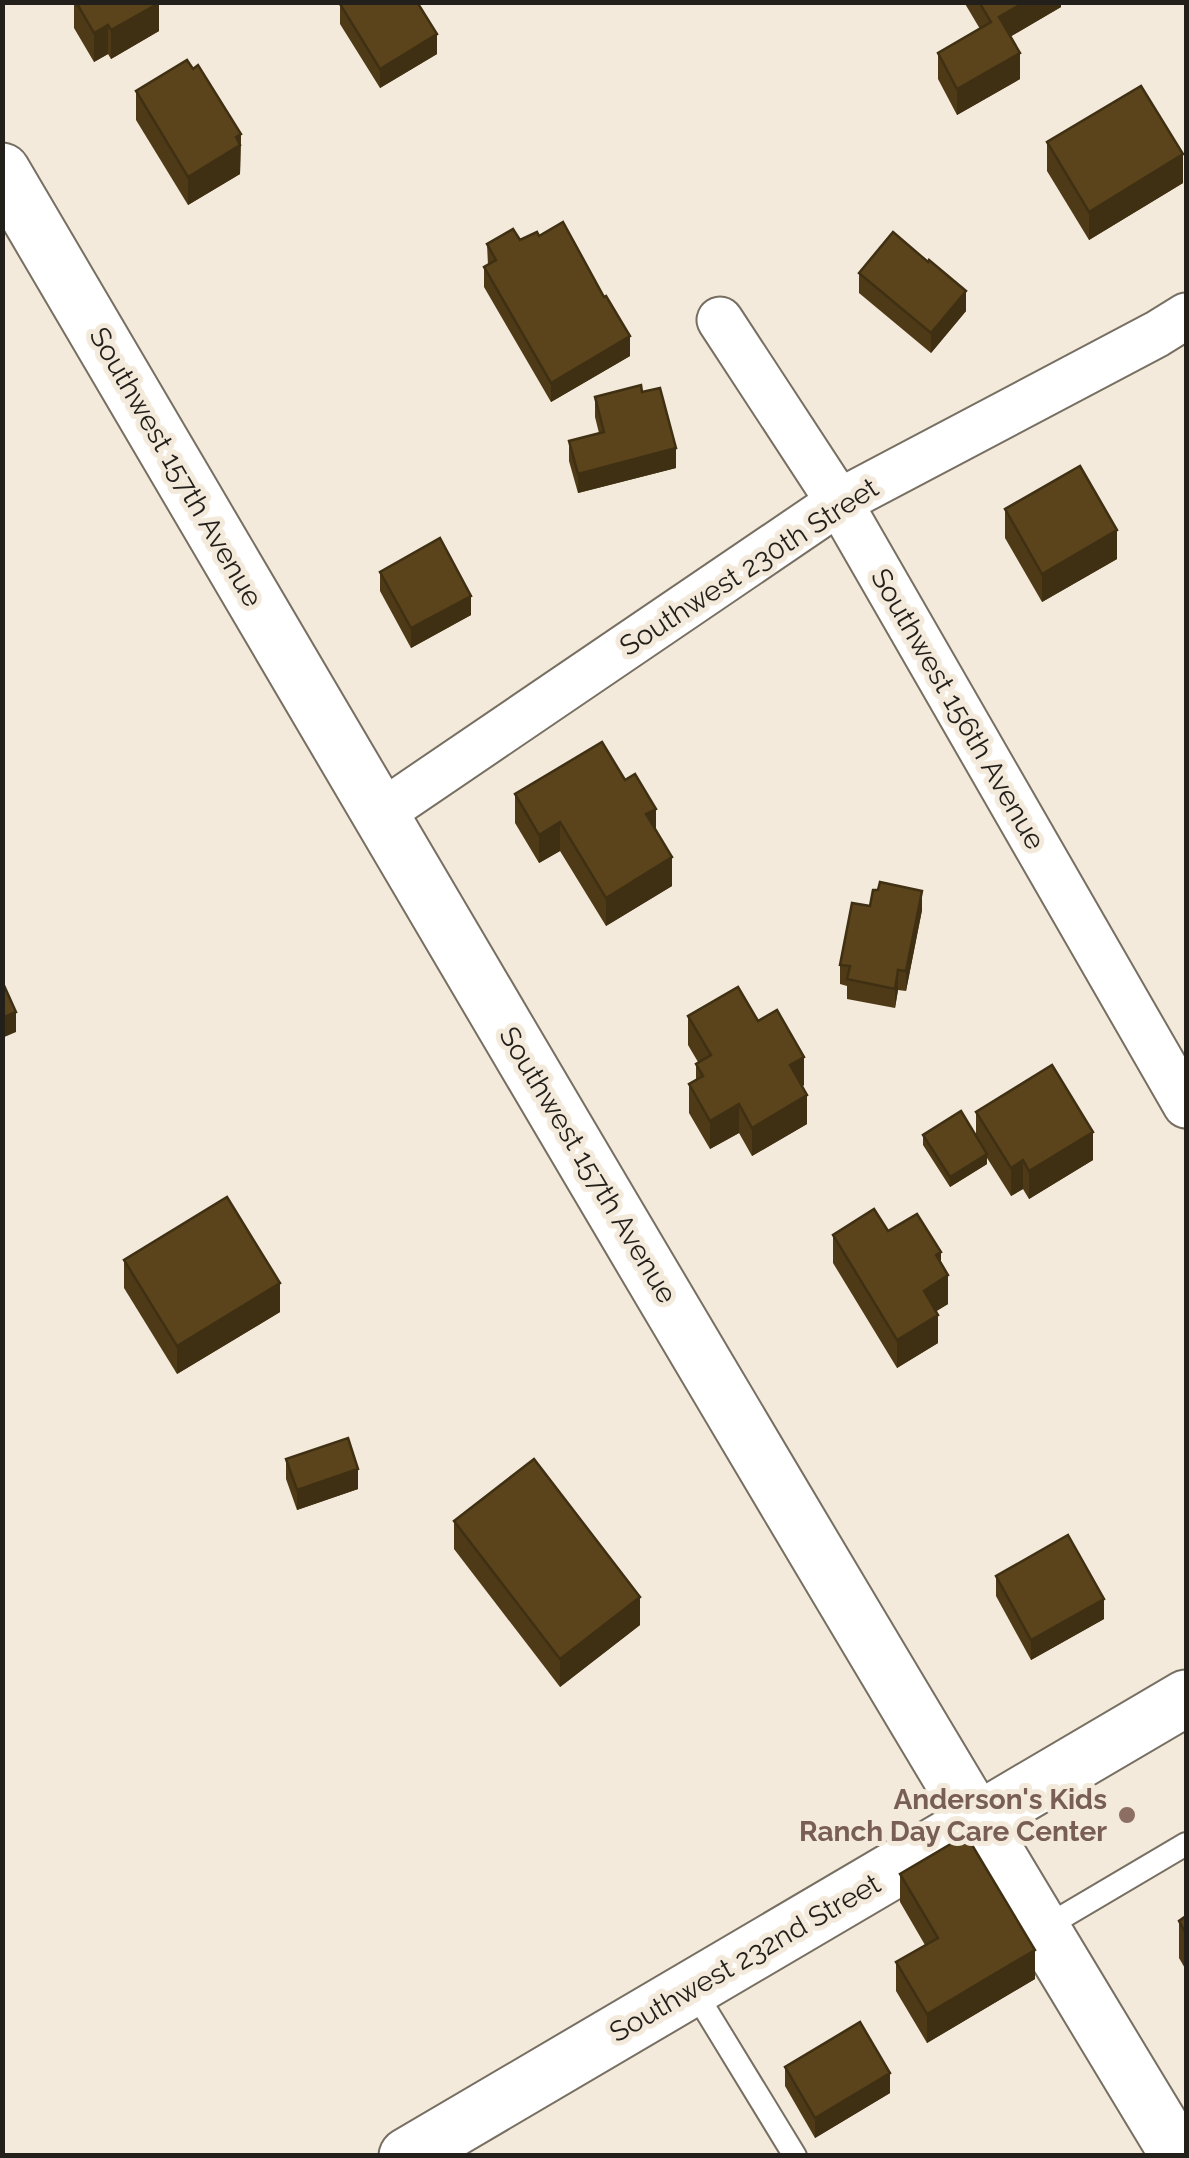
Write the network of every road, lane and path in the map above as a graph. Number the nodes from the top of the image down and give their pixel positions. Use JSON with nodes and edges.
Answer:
{"nodes":[{"id":1,"x":2,"y":171,"type":"edge"},
{"id":2,"x":1186,"y":316,"type":"edge"},
{"id":3,"x":720,"y":320,"type":"dead end"},
{"id":4,"x":839,"y":502,"type":"junction"},
{"id":5,"x":380,"y":814,"type":"junction"},
{"id":6,"x":1186,"y":1105,"type":"edge"},
{"id":7,"x":1186,"y":1698,"type":"edge"},
{"id":8,"x":977,"y":1823,"type":"junction"},
{"id":9,"x":1186,"y":1844,"type":"edge"},
{"id":10,"x":1042,"y":1929,"type":"junction"},
{"id":11,"x":693,"y":1989,"type":"junction"},
{"id":12,"x":407,"y":2156,"type":"edge"},
{"id":13,"x":795,"y":2156,"type":"edge"},
{"id":14,"x":1179,"y":2156,"type":"edge"}],
"edges":[{"from":1,"to":5,"type":"street","name":"Southwest 157th Avenue"},
{"from":2,"to":4,"type":"street","name":"Southwest 230th Street"},
{"from":3,"to":4,"type":"street","name":"Southwest 156th Avenue"},
{"from":4,"to":5,"type":"street","name":"Southwest 230th Street"},
{"from":4,"to":6,"type":"street","name":"Southwest 156th Avenue"},
{"from":5,"to":8,"type":"street","name":"Southwest 157th Avenue"},
{"from":7,"to":8,"type":"street","name":"Southwest 232nd Street"},
{"from":8,"to":10,"type":"street","name":"Southwest 157th Avenue"},
{"from":8,"to":11,"type":"street","name":"Southwest 232nd Street"},
{"from":9,"to":10,"type":"lane"},
{"from":10,"to":14,"type":"street","name":"Southwest 157th Avenue"},
{"from":11,"to":12,"type":"street","name":"Southwest 232nd Street"},
{"from":11,"to":13,"type":"lane"}]}
